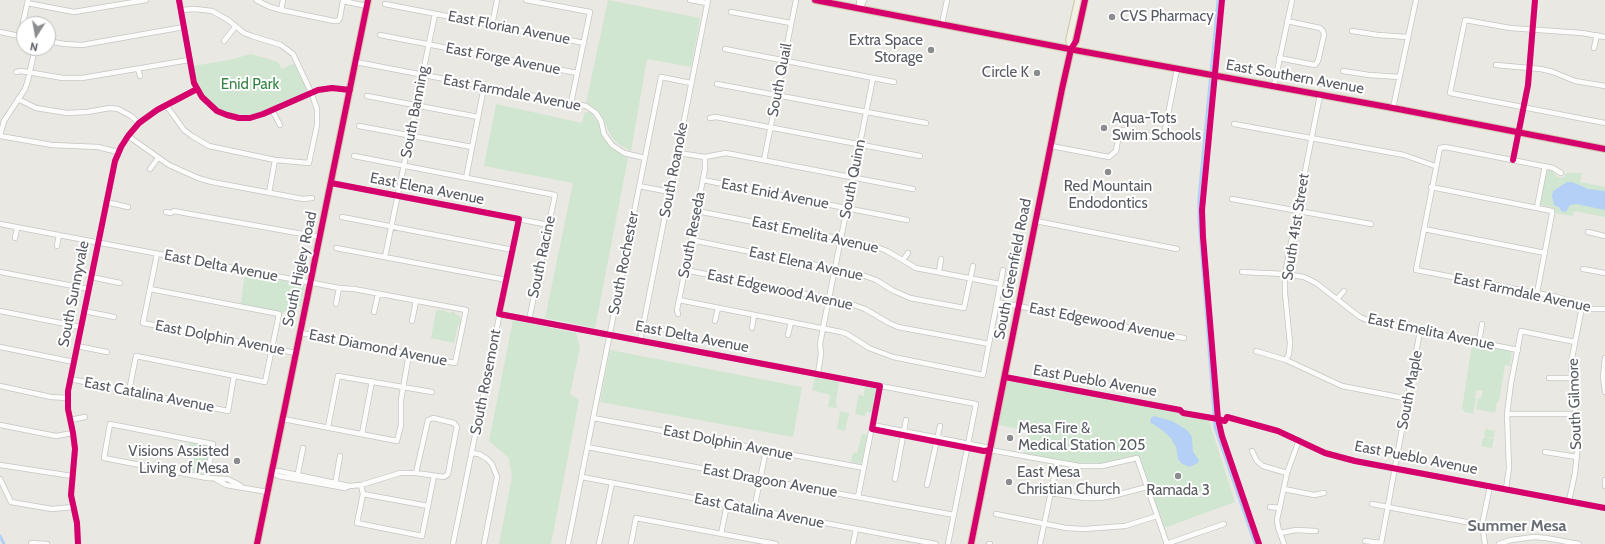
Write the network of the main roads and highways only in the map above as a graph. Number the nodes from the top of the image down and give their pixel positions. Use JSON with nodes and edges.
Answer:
{"nodes":[{"id":1,"x":815,"y":0,"type":"edge"},
{"id":2,"x":1078,"y":0,"type":"edge"},
{"id":3,"x":1085,"y":0,"type":"edge"},
{"id":4,"x":368,"y":3,"type":"edge"},
{"id":5,"x":1071,"y":50,"type":"junction"},
{"id":6,"x":1605,"y":149,"type":"edge"},
{"id":7,"x":257,"y":544,"type":"edge"},
{"id":8,"x":971,"y":544,"type":"edge"}],
"edges":[{"from":1,"to":5,"type":"main road","name":"East Southern Avenue"},
{"from":2,"to":5,"type":"main road","name":"South Greenfield Road"},
{"from":3,"to":5,"type":"main road","name":"South Greenfield Road"},
{"from":4,"to":7,"type":"main road","name":"South Higley Road"},
{"from":5,"to":6,"type":"main road","name":"East Southern Avenue"},
{"from":5,"to":8,"type":"main road","name":"South Greenfield Road"}]}
